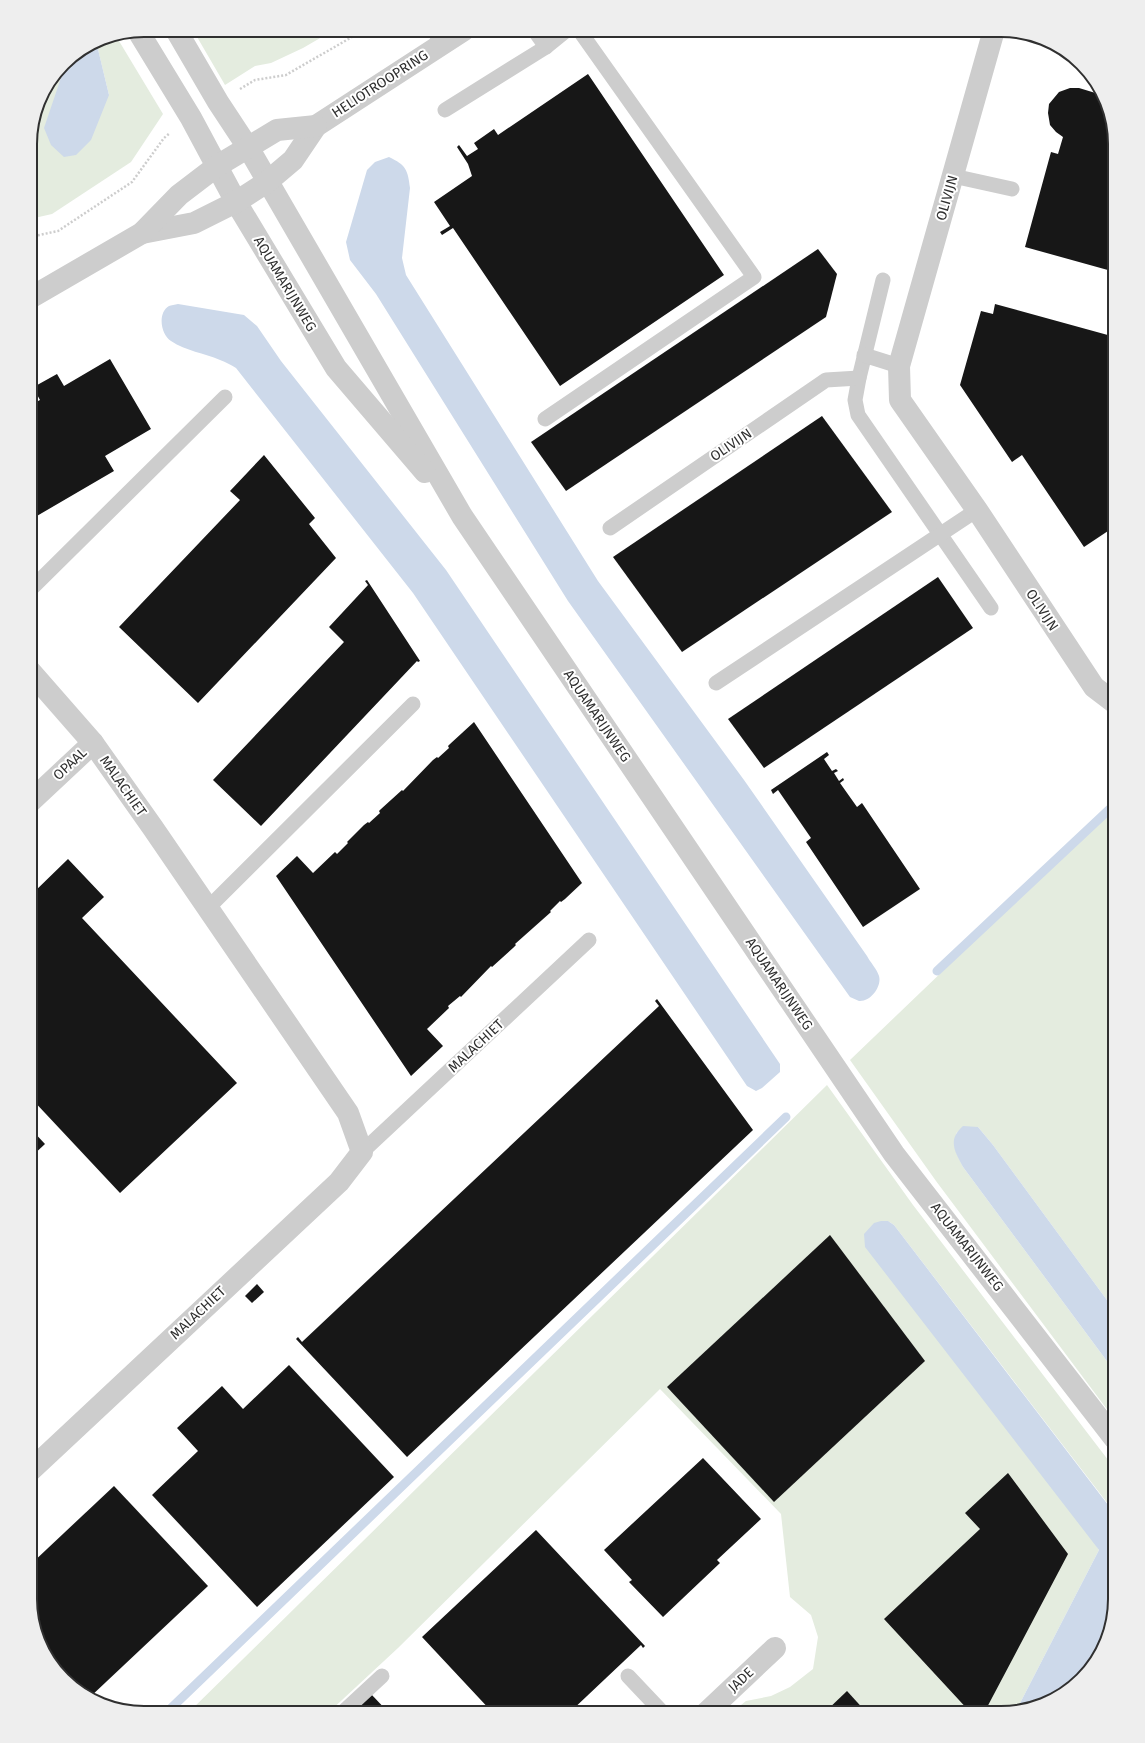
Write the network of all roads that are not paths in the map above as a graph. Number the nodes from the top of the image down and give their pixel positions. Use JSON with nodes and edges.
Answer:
{"nodes":[{"id":1,"x":142,"y":37,"type":"edge"},
{"id":2,"x":180,"y":37,"type":"edge"},
{"id":3,"x":440,"y":37,"type":"edge"},
{"id":4,"x":539,"y":37,"type":"edge"},
{"id":5,"x":558,"y":37,"type":"edge"},
{"id":6,"x":584,"y":37,"type":"edge"},
{"id":7,"x":992,"y":37,"type":"edge"},
{"id":8,"x":546,"y":47,"type":"junction"},
{"id":9,"x":445,"y":110,"type":"dead end"},
{"id":10,"x":316,"y":126,"type":"junction"},
{"id":11,"x":249,"y":149,"type":"junction"},
{"id":12,"x":218,"y":166,"type":"junction"},
{"id":13,"x":953,"y":176,"type":"junction"},
{"id":14,"x":268,"y":182,"type":"junction"},
{"id":15,"x":1012,"y":189,"type":"dead end"},
{"id":16,"x":236,"y":202,"type":"junction"},
{"id":17,"x":142,"y":233,"type":"junction"},
{"id":18,"x":882,"y":280,"type":"dead end"},
{"id":19,"x":37,"y":294,"type":"edge"},
{"id":20,"x":864,"y":355,"type":"junction"},
{"id":21,"x":899,"y":366,"type":"junction"},
{"id":22,"x":859,"y":378,"type":"junction"},
{"id":23,"x":225,"y":397,"type":"dead end"},
{"id":24,"x":545,"y":419,"type":"dead end"},
{"id":25,"x":977,"y":510,"type":"junction"},
{"id":26,"x":462,"y":516,"type":"junction"},
{"id":27,"x":610,"y":528,"type":"dead end"},
{"id":28,"x":940,"y":534,"type":"junction"},
{"id":29,"x":37,"y":583,"type":"edge"},
{"id":30,"x":991,"y":608,"type":"dead end"},
{"id":31,"x":37,"y":679,"type":"edge"},
{"id":32,"x":716,"y":683,"type":"dead end"},
{"id":33,"x":1108,"y":698,"type":"edge"},
{"id":34,"x":413,"y":704,"type":"dead end"},
{"id":35,"x":93,"y":743,"type":"junction"},
{"id":36,"x":37,"y":795,"type":"edge"},
{"id":37,"x":208,"y":908,"type":"junction"},
{"id":38,"x":589,"y":940,"type":"dead end"},
{"id":39,"x":362,"y":1152,"type":"junction"},
{"id":40,"x":1108,"y":1429,"type":"edge"},
{"id":41,"x":37,"y":1464,"type":"edge"},
{"id":42,"x":775,"y":1648,"type":"dead end"},
{"id":43,"x":382,"y":1676,"type":"dead end"},
{"id":44,"x":628,"y":1676,"type":"dead end"},
{"id":45,"x":350,"y":1706,"type":"edge"},
{"id":46,"x":657,"y":1706,"type":"edge"},
{"id":47,"x":713,"y":1706,"type":"edge"}],
"edges":[{"from":1,"to":12,"type":"street","name":"AQUAMARIJNWEG"},
{"from":2,"to":11,"type":"street","name":"AQUAMARIJNWEG"},
{"from":3,"to":10,"type":"street","name":"HELIOTROOPRING"},
{"from":4,"to":8,"type":"lane"},
{"from":5,"to":8,"type":"lane"},
{"from":6,"to":24,"type":"lane"},
{"from":7,"to":13,"type":"street","name":"OLIVIJN"},
{"from":8,"to":9,"type":"lane"},
{"from":10,"to":11,"type":"street","name":"HELIOTROOPRING"},
{"from":10,"to":14,"type":"street","name":"HELIOTROOPRING"},
{"from":11,"to":12,"type":"street","name":"HELIOTROOPRING"},
{"from":11,"to":14,"type":"street","name":"AQUAMARIJNWEG"},
{"from":12,"to":16,"type":"street","name":"AQUAMARIJNWEG"},
{"from":12,"to":17,"type":"street","name":"HELIOTROOPRING"},
{"from":13,"to":15,"type":"lane"},
{"from":13,"to":21,"type":"street","name":"OLIVIJN"},
{"from":14,"to":16,"type":"street","name":"HELIOTROOPRING"},
{"from":14,"to":26,"type":"street","name":"AQUAMARIJNWEG"},
{"from":16,"to":17,"type":"street","name":"HELIOTROOPRING"},
{"from":16,"to":26,"type":"street","name":"AQUAMARIJNWEG"},
{"from":17,"to":19,"type":"street"},
{"from":18,"to":20,"type":"lane"},
{"from":20,"to":21,"type":"lane"},
{"from":20,"to":22,"type":"lane"},
{"from":21,"to":25,"type":"street","name":"OLIVIJN"},
{"from":22,"to":27,"type":"lane","name":"OLIVIJN"},
{"from":22,"to":28,"type":"lane"},
{"from":23,"to":29,"type":"lane"},
{"from":25,"to":28,"type":"lane"},
{"from":25,"to":33,"type":"street","name":"OLIVIJN"},
{"from":26,"to":40,"type":"street","name":"AQUAMARIJNWEG"},
{"from":28,"to":30,"type":"lane"},
{"from":28,"to":32,"type":"lane"},
{"from":31,"to":35,"type":"street","name":"MALACHIET"},
{"from":34,"to":37,"type":"lane"},
{"from":35,"to":36,"type":"street","name":"OPAAL"},
{"from":35,"to":37,"type":"street","name":"MALACHIET"},
{"from":37,"to":39,"type":"street","name":"MALACHIET"},
{"from":38,"to":39,"type":"lane","name":"MALACHIET"},
{"from":39,"to":41,"type":"street","name":"MALACHIET"},
{"from":42,"to":47,"type":"street","name":"JADE"},
{"from":43,"to":45,"type":"lane"},
{"from":44,"to":46,"type":"lane"}]}
